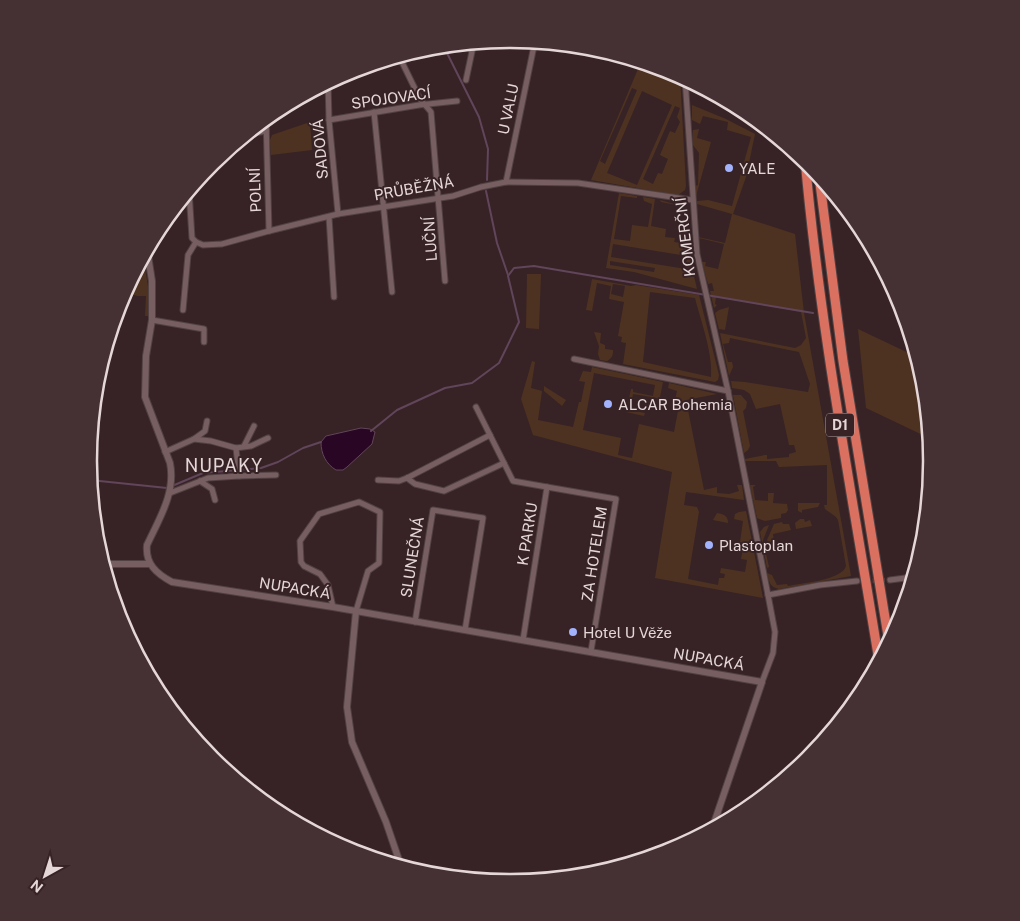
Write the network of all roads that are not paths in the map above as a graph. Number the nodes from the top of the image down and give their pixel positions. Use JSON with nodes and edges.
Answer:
{"nodes":[{"id":1,"x":534,"y":48,"type":"edge"},
{"id":2,"x":472,"y":49,"type":"edge"},
{"id":3,"x":402,"y":62,"type":"edge"},
{"id":4,"x":466,"y":80,"type":"dead end"},
{"id":5,"x":685,"y":87,"type":"edge"},
{"id":6,"x":328,"y":89,"type":"edge"},
{"id":7,"x":457,"y":101,"type":"dead end"},
{"id":8,"x":425,"y":105,"type":"junction"},
{"id":9,"x":374,"y":112,"type":"junction"},
{"id":10,"x":329,"y":120,"type":"junction"},
{"id":11,"x":266,"y":128,"type":"edge"},
{"id":12,"x":266,"y":131,"type":"junction"},
{"id":13,"x":260,"y":132,"type":"edge"},
{"id":14,"x":807,"y":173,"type":"edge"},
{"id":15,"x":506,"y":182,"type":"junction"},
{"id":16,"x":822,"y":189,"type":"edge"},
{"id":17,"x":439,"y":199,"type":"junction"},
{"id":18,"x":189,"y":200,"type":"edge"},
{"id":19,"x":692,"y":200,"type":"junction"},
{"id":20,"x":382,"y":206,"type":"junction"},
{"id":21,"x":338,"y":214,"type":"junction"},
{"id":22,"x":329,"y":217,"type":"junction"},
{"id":23,"x":269,"y":231,"type":"junction"},
{"id":24,"x":196,"y":242,"type":"junction"},
{"id":25,"x":149,"y":261,"type":"edge"},
{"id":26,"x":445,"y":281,"type":"dead end"},
{"id":27,"x":392,"y":292,"type":"dead end"},
{"id":28,"x":334,"y":297,"type":"dead end"},
{"id":29,"x":183,"y":310,"type":"dead end"},
{"id":30,"x":152,"y":320,"type":"junction"},
{"id":31,"x":204,"y":342,"type":"dead end"},
{"id":32,"x":574,"y":359,"type":"dead end"},
{"id":33,"x":728,"y":390,"type":"junction"},
{"id":34,"x":476,"y":407,"type":"dead end"},
{"id":35,"x":206,"y":421,"type":"dead end"},
{"id":36,"x":254,"y":426,"type":"dead end"},
{"id":37,"x":490,"y":435,"type":"junction"},
{"id":38,"x":268,"y":438,"type":"dead end"},
{"id":39,"x":194,"y":439,"type":"junction"},
{"id":40,"x":244,"y":446,"type":"junction"},
{"id":41,"x":236,"y":448,"type":"junction"},
{"id":42,"x":166,"y":452,"type":"junction"},
{"id":43,"x":504,"y":463,"type":"junction"},
{"id":44,"x":276,"y":474,"type":"dead end"},
{"id":45,"x":239,"y":475,"type":"junction"},
{"id":46,"x":407,"y":478,"type":"junction"},
{"id":47,"x":378,"y":480,"type":"dead end"},
{"id":48,"x":200,"y":482,"type":"junction"},
{"id":49,"x":548,"y":487,"type":"junction"},
{"id":50,"x":171,"y":491,"type":"junction"},
{"id":51,"x":216,"y":500,"type":"dead end"},
{"id":52,"x":110,"y":564,"type":"edge"},
{"id":53,"x":150,"y":564,"type":"junction"},
{"id":54,"x":905,"y":579,"type":"edge"},
{"id":55,"x":890,"y":580,"type":"tunnel mouth"},
{"id":56,"x":857,"y":581,"type":"tunnel mouth"},
{"id":57,"x":768,"y":595,"type":"junction"},
{"id":58,"x":333,"y":606,"type":"junction"},
{"id":59,"x":356,"y":611,"type":"junction"},
{"id":60,"x":414,"y":622,"type":"junction"},
{"id":61,"x":887,"y":629,"type":"edge"},
{"id":62,"x":465,"y":630,"type":"junction"},
{"id":63,"x":523,"y":640,"type":"junction"},
{"id":64,"x":877,"y":649,"type":"edge"},
{"id":65,"x":591,"y":651,"type":"junction"},
{"id":66,"x":762,"y":682,"type":"junction"},
{"id":67,"x":716,"y":818,"type":"edge"},
{"id":68,"x":398,"y":858,"type":"edge"}],
"edges":[{"from":1,"to":15,"type":"street","name":"U VALU"},
{"from":2,"to":4,"type":"street"},
{"from":3,"to":8,"type":"street","name":"LUČNÍ"},
{"from":5,"to":19,"type":"street","name":"KOMERČNÍ"},
{"from":6,"to":10,"type":"street","name":"SADOVÁ"},
{"from":7,"to":8,"type":"street","name":"SPOJOVACÍ"},
{"from":8,"to":9,"type":"street","name":"SPOJOVACÍ"},
{"from":8,"to":17,"type":"street","name":"LUČNÍ"},
{"from":9,"to":10,"type":"street","name":"SPOJOVACÍ"},
{"from":9,"to":20,"type":"street"},
{"from":10,"to":21,"type":"street","name":"SADOVÁ"},
{"from":11,"to":12,"type":"street","name":"POLNÍ"},
{"from":12,"to":13,"type":"street"},
{"from":12,"to":23,"type":"street","name":"POLNÍ"},
{"from":14,"to":64,"type":"highway","number":"D1"},
{"from":15,"to":17,"type":"street","name":"PRŮBĚŽNÁ"},
{"from":15,"to":19,"type":"street","name":"PRŮBĚŽNÁ"},
{"from":16,"to":61,"type":"highway","number":"D1"},
{"from":17,"to":20,"type":"street","name":"PRŮBĚŽNÁ"},
{"from":17,"to":26,"type":"street","name":"LUČNÍ"},
{"from":18,"to":24,"type":"street"},
{"from":19,"to":33,"type":"street","name":"KOMERČNÍ"},
{"from":20,"to":21,"type":"street","name":"PRŮBĚŽNÁ"},
{"from":20,"to":27,"type":"street"},
{"from":21,"to":22,"type":"street","name":"PRŮBĚŽNÁ"},
{"from":22,"to":23,"type":"street","name":"PRŮBĚŽNÁ"},
{"from":22,"to":28,"type":"street"},
{"from":23,"to":24,"type":"street","name":"PRŮBĚŽNÁ"},
{"from":24,"to":29,"type":"street"},
{"from":25,"to":30,"type":"street"},
{"from":30,"to":31,"type":"street"},
{"from":30,"to":42,"type":"street"},
{"from":32,"to":33,"type":"street"},
{"from":33,"to":57,"type":"street","name":"KOMERČNÍ"},
{"from":34,"to":37,"type":"street","name":"K PARKU"},
{"from":35,"to":39,"type":"street"},
{"from":36,"to":40,"type":"street"},
{"from":37,"to":43,"type":"street","name":"K PARKU"},
{"from":37,"to":46,"type":"street"},
{"from":38,"to":40,"type":"street"},
{"from":39,"to":41,"type":"street"},
{"from":39,"to":42,"type":"street"},
{"from":40,"to":41,"type":"street"},
{"from":41,"to":45,"type":"street"},
{"from":42,"to":50,"type":"street"},
{"from":43,"to":46,"type":"street"},
{"from":43,"to":49,"type":"street","name":"K PARKU"},
{"from":44,"to":45,"type":"street"},
{"from":45,"to":48,"type":"street"},
{"from":46,"to":47,"type":"street"},
{"from":48,"to":50,"type":"street"},
{"from":48,"to":51,"type":"street"},
{"from":49,"to":63,"type":"street","name":"K PARKU"},
{"from":49,"to":65,"type":"street","name":"ZA HOTELEM"},
{"from":50,"to":53,"type":"street"},
{"from":52,"to":53,"type":"street"},
{"from":53,"to":58,"type":"street","name":"NUPACKÁ"},
{"from":54,"to":55,"type":"street"},
{"from":56,"to":57,"type":"street"},
{"from":57,"to":66,"type":"street","name":"KOMERČNÍ"},
{"from":58,"to":59,"type":"street","name":"NUPACKÁ"},
{"from":58,"to":59,"type":"street"},
{"from":59,"to":60,"type":"street","name":"NUPACKÁ"},
{"from":59,"to":68,"type":"street"},
{"from":60,"to":62,"type":"street","name":"NUPACKÁ"},
{"from":60,"to":62,"type":"street","name":"SLUNEČNÁ"},
{"from":62,"to":63,"type":"street","name":"NUPACKÁ"},
{"from":63,"to":65,"type":"street","name":"NUPACKÁ"},
{"from":65,"to":66,"type":"street","name":"NUPACKÁ"},
{"from":66,"to":67,"type":"street"}]}
